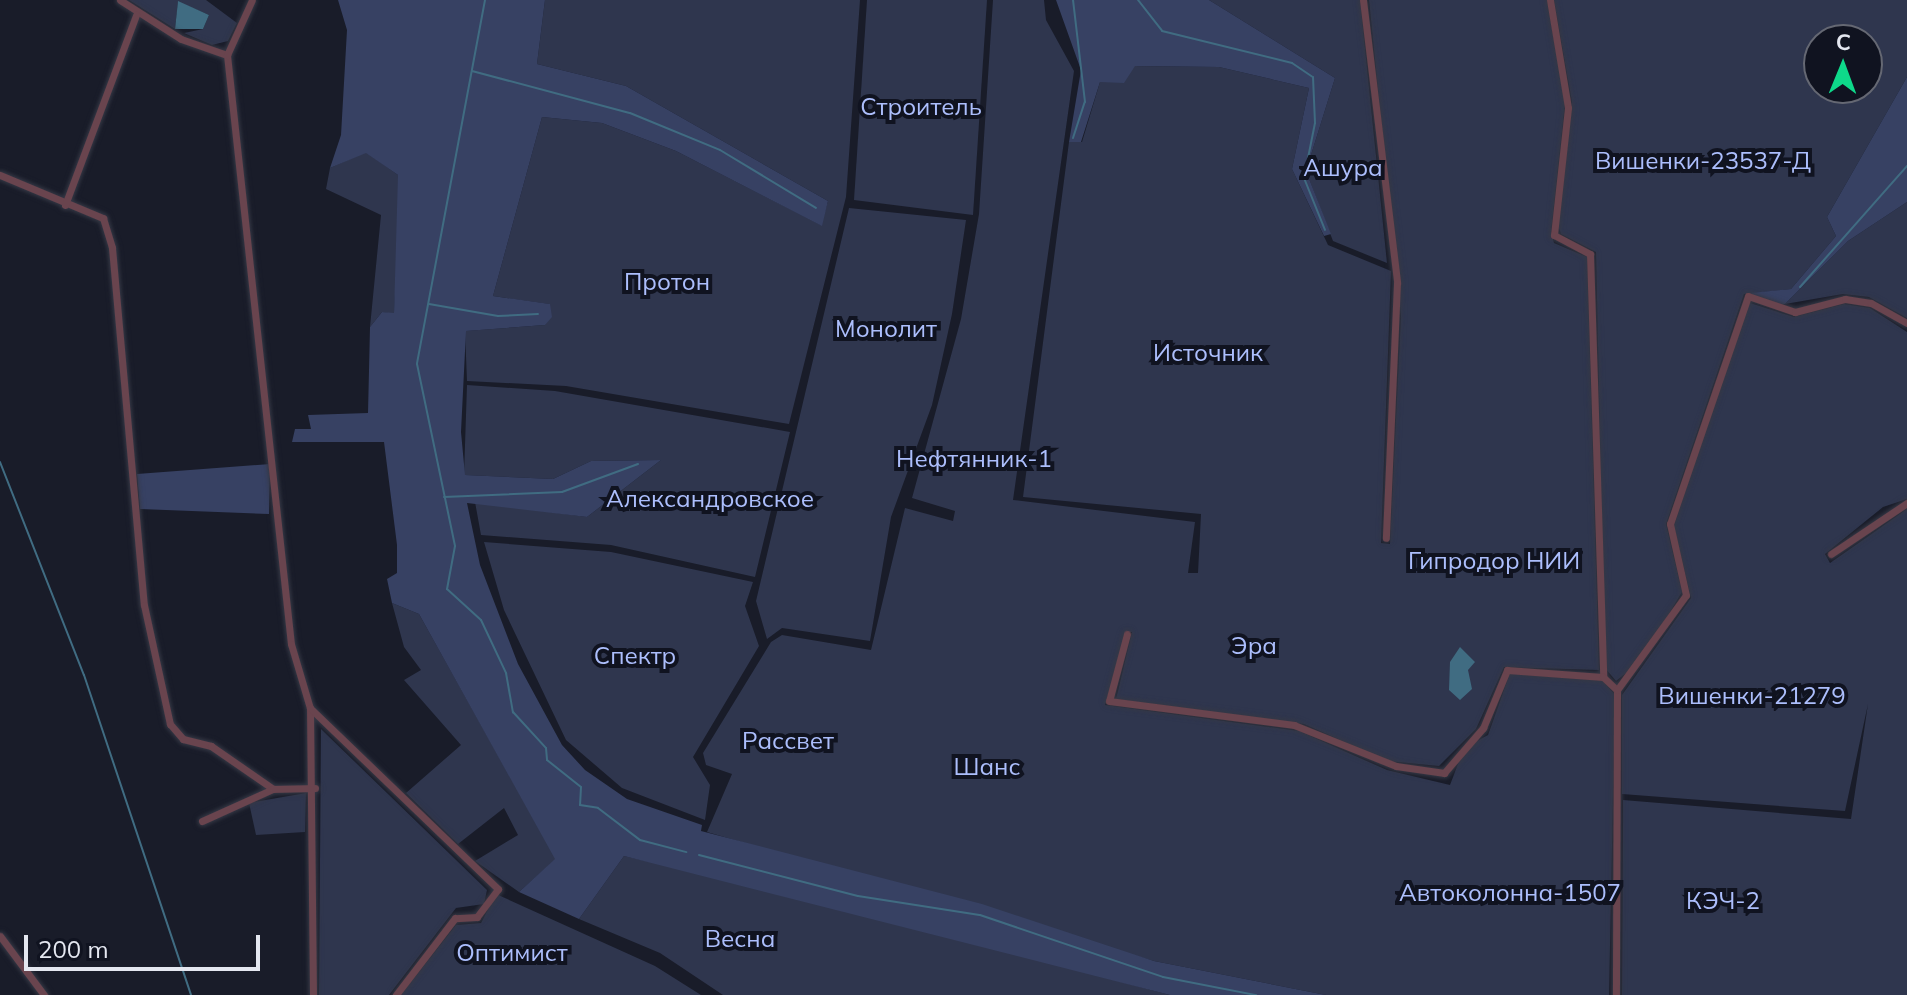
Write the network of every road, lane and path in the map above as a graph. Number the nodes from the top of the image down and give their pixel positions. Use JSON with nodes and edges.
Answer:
{"nodes":[{"id":1,"x":120,"y":0,"type":"edge"},
{"id":2,"x":252,"y":0,"type":"edge"},
{"id":3,"x":1363,"y":0,"type":"edge"},
{"id":4,"x":1550,"y":0,"type":"edge"},
{"id":5,"x":136,"y":15,"type":"junction"},
{"id":6,"x":227,"y":55,"type":"junction"},
{"id":7,"x":0,"y":175,"type":"edge"},
{"id":8,"x":65,"y":205,"type":"junction"},
{"id":9,"x":1907,"y":323,"type":"edge"},
{"id":10,"x":1907,"y":503,"type":"edge"},
{"id":11,"x":1386,"y":538,"type":"dead end"},
{"id":12,"x":1831,"y":554,"type":"dead end"},
{"id":13,"x":1127,"y":634,"type":"dead end"},
{"id":14,"x":1603,"y":677,"type":"junction"},
{"id":15,"x":1617,"y":690,"type":"junction"},
{"id":16,"x":310,"y":708,"type":"junction"},
{"id":17,"x":315,"y":788,"type":"junction"},
{"id":18,"x":273,"y":789,"type":"junction"},
{"id":19,"x":202,"y":821,"type":"dead end"},
{"id":20,"x":0,"y":936,"type":"edge"},
{"id":21,"x":44,"y":995,"type":"edge"},
{"id":22,"x":313,"y":995,"type":"edge"},
{"id":23,"x":396,"y":995,"type":"edge"},
{"id":24,"x":1616,"y":995,"type":"edge"}],
"edges":[{"from":1,"to":5,"type":"street"},
{"from":2,"to":6,"type":"street"},
{"from":3,"to":11,"type":"street"},
{"from":4,"to":14,"type":"street"},
{"from":5,"to":6,"type":"street"},
{"from":5,"to":8,"type":"street"},
{"from":6,"to":16,"type":"street"},
{"from":7,"to":8,"type":"street"},
{"from":8,"to":18,"type":"street"},
{"from":9,"to":15,"type":"street"},
{"from":10,"to":12,"type":"street"},
{"from":13,"to":14,"type":"street"},
{"from":14,"to":15,"type":"street"},
{"from":15,"to":24,"type":"street"},
{"from":16,"to":17,"type":"street"},
{"from":16,"to":23,"type":"street"},
{"from":17,"to":18,"type":"street"},
{"from":17,"to":22,"type":"street"},
{"from":18,"to":19,"type":"street"},
{"from":20,"to":21,"type":"street"}]}
